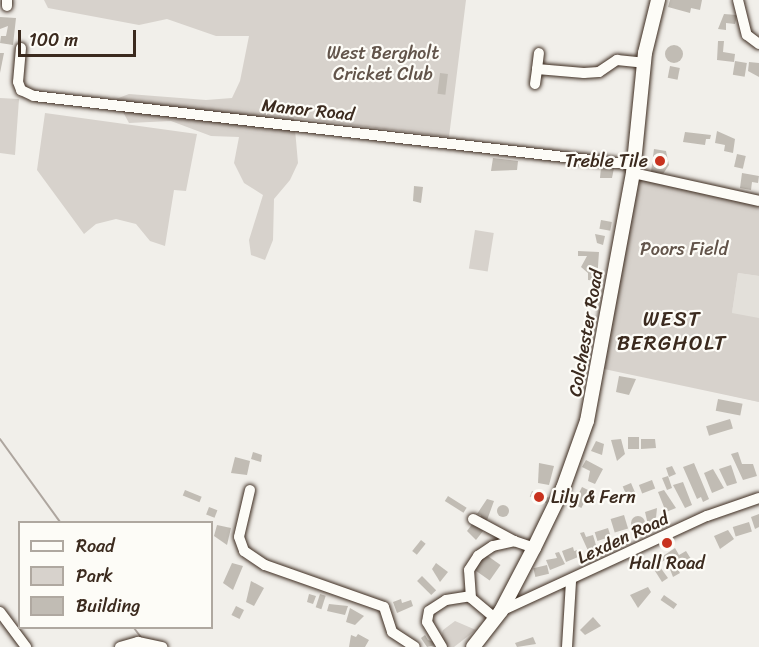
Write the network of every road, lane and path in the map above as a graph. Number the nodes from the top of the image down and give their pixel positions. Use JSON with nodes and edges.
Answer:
{"nodes":[{"id":1,"x":658,"y":0,"type":"edge"},
{"id":2,"x":738,"y":0,"type":"edge"},
{"id":3,"x":759,"y":44,"type":"edge"},
{"id":4,"x":21,"y":48,"type":"dead end"},
{"id":5,"x":539,"y":53,"type":"dead end"},
{"id":6,"x":644,"y":63,"type":"junction"},
{"id":7,"x":537,"y":69,"type":"junction"},
{"id":8,"x":535,"y":84,"type":"dead end"},
{"id":9,"x":634,"y":169,"type":"junction"},
{"id":10,"x":759,"y":201,"type":"edge"},
{"id":11,"x":250,"y":490,"type":"dead end"},
{"id":12,"x":759,"y":498,"type":"edge"},
{"id":13,"x":473,"y":519,"type":"dead end"},
{"id":14,"x":514,"y":541,"type":"junction"},
{"id":15,"x":534,"y":548,"type":"junction"},
{"id":16,"x":571,"y":581,"type":"junction"},
{"id":17,"x":470,"y":596,"type":"junction"},
{"id":18,"x":0,"y":612,"type":"edge"},
{"id":19,"x":499,"y":615,"type":"junction"},
{"id":20,"x":26,"y":647,"type":"edge"},
{"id":21,"x":120,"y":647,"type":"edge"},
{"id":22,"x":162,"y":647,"type":"edge"},
{"id":23,"x":415,"y":647,"type":"edge"},
{"id":24,"x":442,"y":647,"type":"edge"},
{"id":25,"x":473,"y":647,"type":"edge"},
{"id":26,"x":567,"y":647,"type":"edge"}],
"edges":[{"from":1,"to":6,"type":"main road","name":"Colchester Road"},
{"from":2,"to":3,"type":"street"},
{"from":4,"to":9,"type":"street","name":"Manor Road"},
{"from":5,"to":7,"type":"street"},
{"from":6,"to":7,"type":"street"},
{"from":6,"to":9,"type":"main road","name":"Colchester Road"},
{"from":7,"to":8,"type":"street"},
{"from":9,"to":10,"type":"street"},
{"from":9,"to":15,"type":"main road","name":"Colchester Road"},
{"from":11,"to":23,"type":"street"},
{"from":12,"to":16,"type":"street","name":"Lexden Road"},
{"from":13,"to":14,"type":"street"},
{"from":14,"to":15,"type":"street"},
{"from":14,"to":17,"type":"street"},
{"from":15,"to":19,"type":"main road","name":"Colchester Road"},
{"from":16,"to":19,"type":"street","name":"Lexden Road"},
{"from":16,"to":26,"type":"street"},
{"from":17,"to":19,"type":"street"},
{"from":17,"to":24,"type":"street"},
{"from":18,"to":20,"type":"street"},
{"from":19,"to":25,"type":"main road","name":"Colchester Road"},
{"from":21,"to":22,"type":"street"}]}
